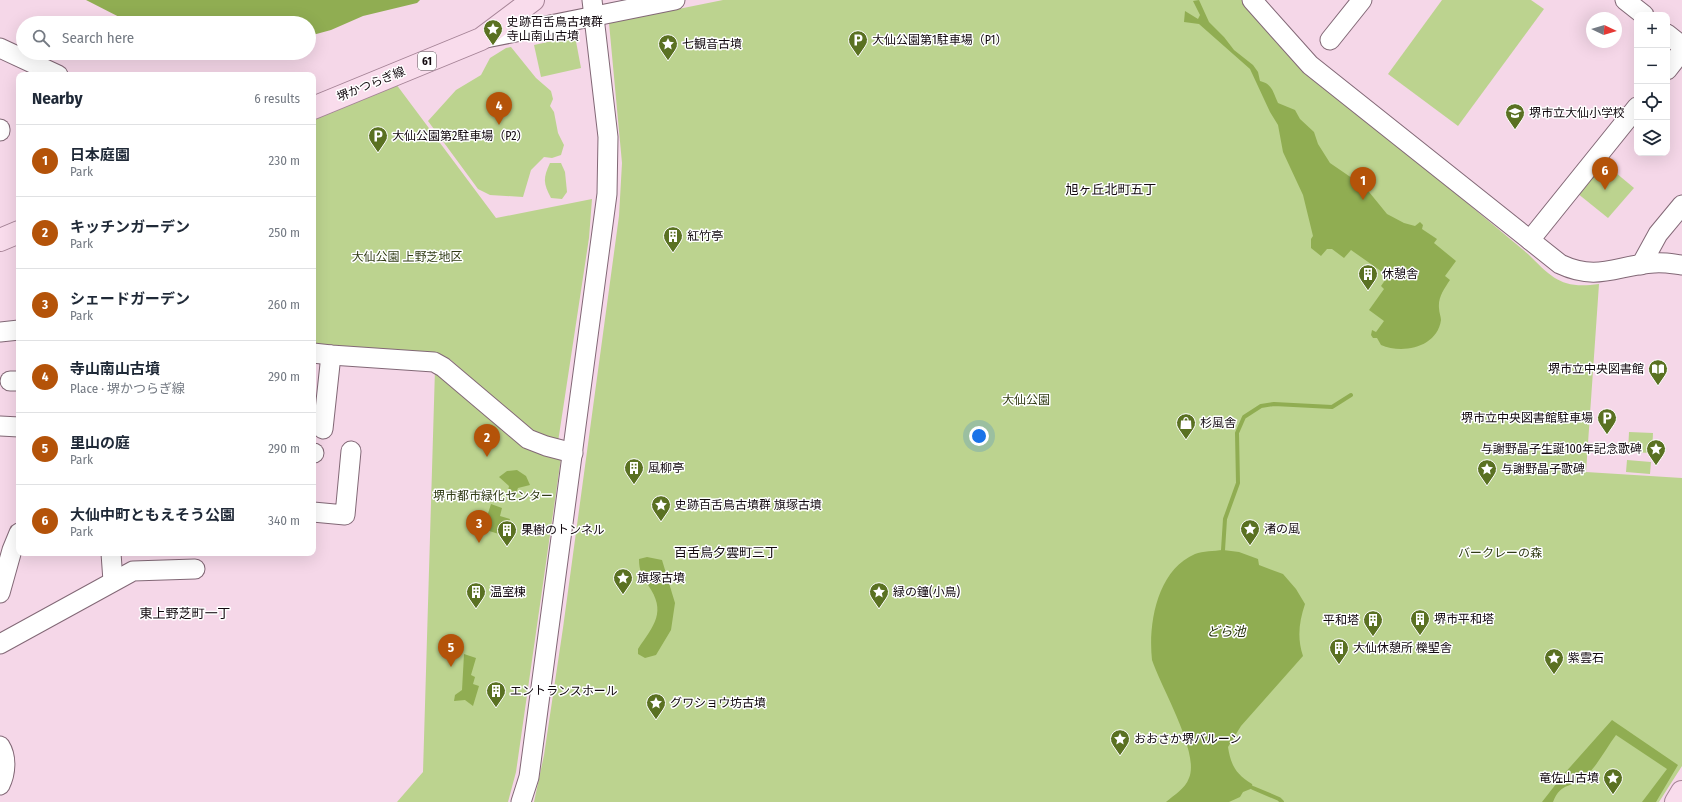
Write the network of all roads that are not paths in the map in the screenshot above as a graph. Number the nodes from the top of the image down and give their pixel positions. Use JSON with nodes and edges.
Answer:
{"nodes":[{"id":1,"x":533,"y":0,"type":"edge"},
{"id":2,"x":675,"y":0,"type":"edge"},
{"id":3,"x":1252,"y":0,"type":"edge"},
{"id":4,"x":1362,"y":0,"type":"edge"},
{"id":5,"x":1625,"y":0,"type":"edge"},
{"id":6,"x":593,"y":8,"type":"edge"},
{"id":7,"x":1640,"y":12,"type":"edge"},
{"id":8,"x":1670,"y":36,"type":"edge"},
{"id":9,"x":481,"y":39,"type":"junction"},
{"id":10,"x":1330,"y":40,"type":"dead end"},
{"id":11,"x":1682,"y":46,"type":"edge"},
{"id":12,"x":0,"y":48,"type":"edge"},
{"id":13,"x":1682,"y":51,"type":"edge"},
{"id":14,"x":16,"y":55,"type":"edge"},
{"id":15,"x":26,"y":60,"type":"edge"},
{"id":16,"x":1670,"y":66,"type":"edge"},
{"id":17,"x":52,"y":72,"type":"edge"},
{"id":18,"x":316,"y":107,"type":"edge"},
{"id":19,"x":1634,"y":111,"type":"edge"},
{"id":20,"x":1682,"y":205,"type":"edge"},
{"id":21,"x":16,"y":233,"type":"edge"},
{"id":22,"x":0,"y":240,"type":"edge"},
{"id":23,"x":1530,"y":240,"type":"junction"},
{"id":24,"x":1641,"y":265,"type":"junction"},
{"id":25,"x":1682,"y":265,"type":"edge"},
{"id":26,"x":16,"y":330,"type":"edge"},
{"id":27,"x":0,"y":332,"type":"edge"},
{"id":28,"x":316,"y":352,"type":"edge"},
{"id":29,"x":331,"y":355,"type":"junction"},
{"id":30,"x":0,"y":426,"type":"edge"},
{"id":31,"x":16,"y":427,"type":"edge"},
{"id":32,"x":323,"y":429,"type":"dead end"},
{"id":33,"x":351,"y":451,"type":"dead end"},
{"id":34,"x":573,"y":453,"type":"junction"},
{"id":35,"x":316,"y":512,"type":"edge"},
{"id":36,"x":16,"y":548,"type":"edge"},
{"id":37,"x":111,"y":556,"type":"edge"},
{"id":38,"x":195,"y":565,"type":"edge"},
{"id":39,"x":114,"y":581,"type":"junction"},
{"id":40,"x":0,"y":593,"type":"edge"},
{"id":41,"x":0,"y":644,"type":"edge"},
{"id":42,"x":0,"y":746,"type":"edge"},
{"id":43,"x":0,"y":785,"type":"edge"},
{"id":44,"x":1682,"y":792,"type":"edge"},
{"id":45,"x":521,"y":802,"type":"edge"},
{"id":46,"x":1676,"y":802,"type":"edge"}],
"edges":[{"from":1,"to":9,"type":"main road","name":"堺かつらぎ線","number":"61"},
{"from":2,"to":6,"type":"street"},
{"from":3,"to":23,"type":"street"},
{"from":4,"to":10,"type":"street"},
{"from":5,"to":7,"type":"street"},
{"from":6,"to":9,"type":"street"},
{"from":6,"to":34,"type":"street"},
{"from":8,"to":11,"type":"street"},
{"from":9,"to":18,"type":"main road","name":"堺かつらぎ線","number":"61"},
{"from":12,"to":14,"type":"street"},
{"from":13,"to":16,"type":"street"},
{"from":15,"to":17,"type":"street"},
{"from":19,"to":23,"type":"street"},
{"from":20,"to":24,"type":"street"},
{"from":21,"to":22,"type":"main road"},
{"from":23,"to":24,"type":"street"},
{"from":24,"to":25,"type":"street"},
{"from":26,"to":27,"type":"street"},
{"from":28,"to":29,"type":"street"},
{"from":29,"to":32,"type":"street"},
{"from":29,"to":34,"type":"street"},
{"from":30,"to":31,"type":"street"},
{"from":33,"to":35,"type":"street"},
{"from":34,"to":45,"type":"street"},
{"from":36,"to":40,"type":"street"},
{"from":37,"to":39,"type":"street"},
{"from":38,"to":39,"type":"street"},
{"from":39,"to":41,"type":"street"},
{"from":42,"to":43,"type":"street"},
{"from":44,"to":46,"type":"main road"}]}
